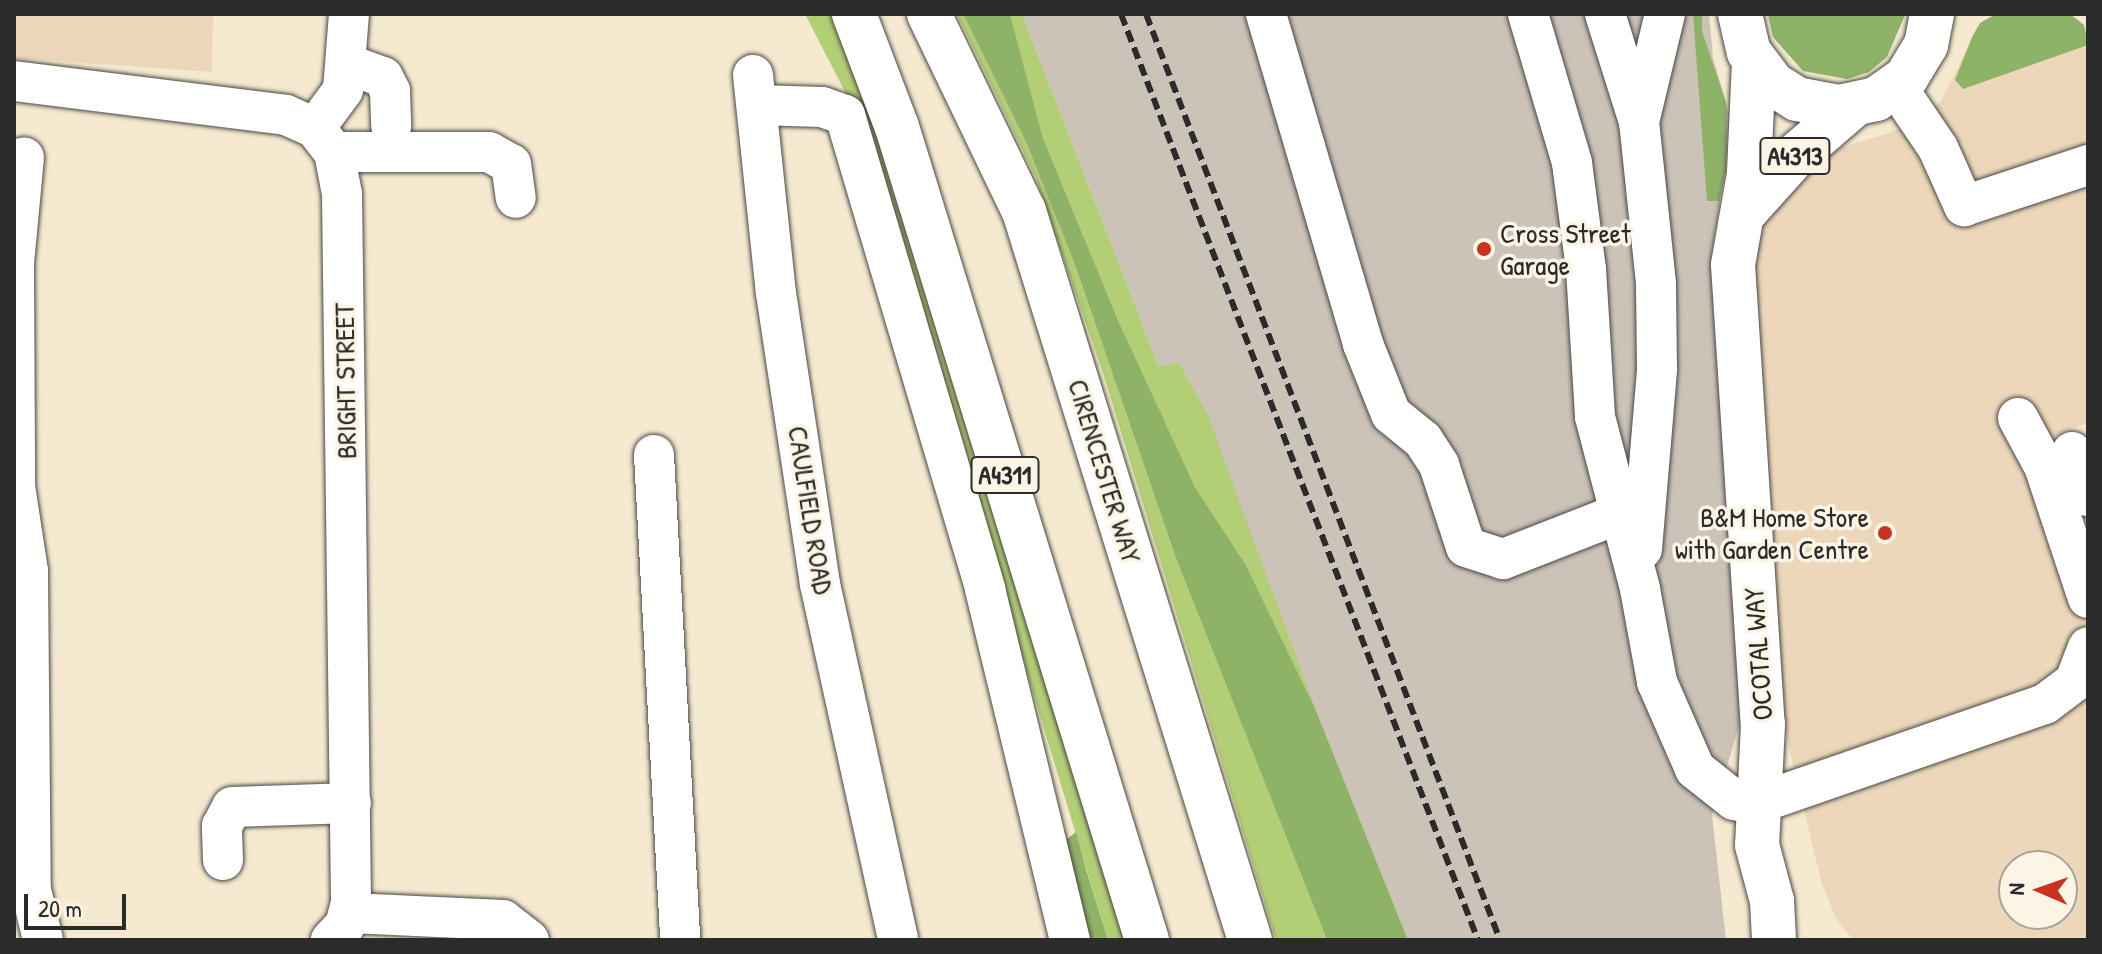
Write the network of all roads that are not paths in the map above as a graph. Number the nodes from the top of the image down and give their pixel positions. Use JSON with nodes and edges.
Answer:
{"nodes":[{"id":1,"x":349,"y":14,"type":"edge"},
{"id":2,"x":854,"y":14,"type":"edge"},
{"id":3,"x":929,"y":14,"type":"edge"},
{"id":4,"x":1266,"y":14,"type":"edge"},
{"id":5,"x":1528,"y":14,"type":"edge"},
{"id":6,"x":1605,"y":14,"type":"edge"},
{"id":7,"x":1665,"y":14,"type":"edge"},
{"id":8,"x":1740,"y":14,"type":"edge"},
{"id":9,"x":1935,"y":16,"type":"edge"},
{"id":10,"x":1754,"y":62,"type":"junction"},
{"id":11,"x":347,"y":64,"type":"junction"},
{"id":12,"x":14,"y":81,"type":"edge"},
{"id":13,"x":1896,"y":86,"type":"junction"},
{"id":14,"x":1853,"y":106,"type":"junction"},
{"id":15,"x":1639,"y":122,"type":"junction"},
{"id":16,"x":391,"y":126,"type":"dead end"},
{"id":17,"x":324,"y":140,"type":"junction"},
{"id":18,"x":24,"y":157,"type":"dead end"},
{"id":19,"x":2088,"y":165,"type":"edge"},
{"id":20,"x":516,"y":198,"type":"dead end"},
{"id":21,"x":1743,"y":214,"type":"junction"},
{"id":22,"x":14,"y":266,"type":"edge"},
{"id":23,"x":2018,"y":418,"type":"dead end"},
{"id":24,"x":2072,"y":452,"type":"dead end"},
{"id":25,"x":654,"y":455,"type":"dead end"},
{"id":26,"x":2088,"y":496,"type":"edge"},
{"id":27,"x":1621,"y":513,"type":"junction"},
{"id":28,"x":1640,"y":589,"type":"junction"},
{"id":29,"x":2088,"y":598,"type":"edge"},
{"id":30,"x":21,"y":606,"type":"edge"},
{"id":31,"x":2088,"y":647,"type":"edge"},
{"id":32,"x":351,"y":803,"type":"junction"},
{"id":33,"x":1756,"y":804,"type":"junction"},
{"id":34,"x":223,"y":860,"type":"dead end"},
{"id":35,"x":1773,"y":921,"type":"edge"},
{"id":36,"x":341,"y":926,"type":"edge"},
{"id":37,"x":31,"y":934,"type":"edge"},
{"id":38,"x":529,"y":940,"type":"edge"},
{"id":39,"x":680,"y":940,"type":"edge"},
{"id":40,"x":898,"y":940,"type":"edge"},
{"id":41,"x":1070,"y":940,"type":"edge"},
{"id":42,"x":1147,"y":940,"type":"edge"},
{"id":43,"x":1250,"y":940,"type":"edge"},
{"id":44,"x":1801,"y":940,"type":"edge"}],
"edges":[{"from":1,"to":11,"type":"street"},
{"from":2,"to":42,"type":"main road","number":"A4311"},
{"from":3,"to":43,"type":"main road","name":"CIRENCESTER WAY"},
{"from":4,"to":27,"type":"street"},
{"from":5,"to":27,"type":"street"},
{"from":6,"to":15,"type":"street"},
{"from":7,"to":15,"type":"street"},
{"from":8,"to":10,"type":"main road","number":"A4313"},
{"from":9,"to":13,"type":"main road","number":"A4313"},
{"from":10,"to":14,"type":"main road","number":"A4313"},
{"from":10,"to":21,"type":"main road","name":"OCOTAL WAY","number":"A4313"},
{"from":11,"to":16,"type":"street"},
{"from":11,"to":17,"type":"street"},
{"from":12,"to":17,"type":"street"},
{"from":13,"to":14,"type":"main road","number":"A4313"},
{"from":13,"to":19,"type":"street"},
{"from":14,"to":21,"type":"main road","name":"OCOTAL WAY","number":"A4313"},
{"from":15,"to":28,"type":"street"},
{"from":17,"to":20,"type":"street"},
{"from":17,"to":32,"type":"street","name":"BRIGHT STREET"},
{"from":18,"to":22,"type":"street"},
{"from":21,"to":33,"type":"main road","name":"OCOTAL WAY","number":"A4313"},
{"from":22,"to":30,"type":"street"},
{"from":23,"to":29,"type":"street"},
{"from":24,"to":26,"type":"street"},
{"from":25,"to":39,"type":"street"},
{"from":27,"to":28,"type":"street"},
{"from":28,"to":33,"type":"street"},
{"from":30,"to":37,"type":"street"},
{"from":31,"to":33,"type":"street"},
{"from":32,"to":34,"type":"street"},
{"from":32,"to":36,"type":"street","name":"BRIGHT STREET"},
{"from":33,"to":35,"type":"main road","name":"OCOTAL WAY","number":"A4313"},
{"from":35,"to":44,"type":"main road","name":"OCOTAL WAY","number":"A4313"},
{"from":36,"to":38,"type":"street"},
{"from":40,"to":41,"type":"street","name":"CAULFIELD ROAD"}]}
